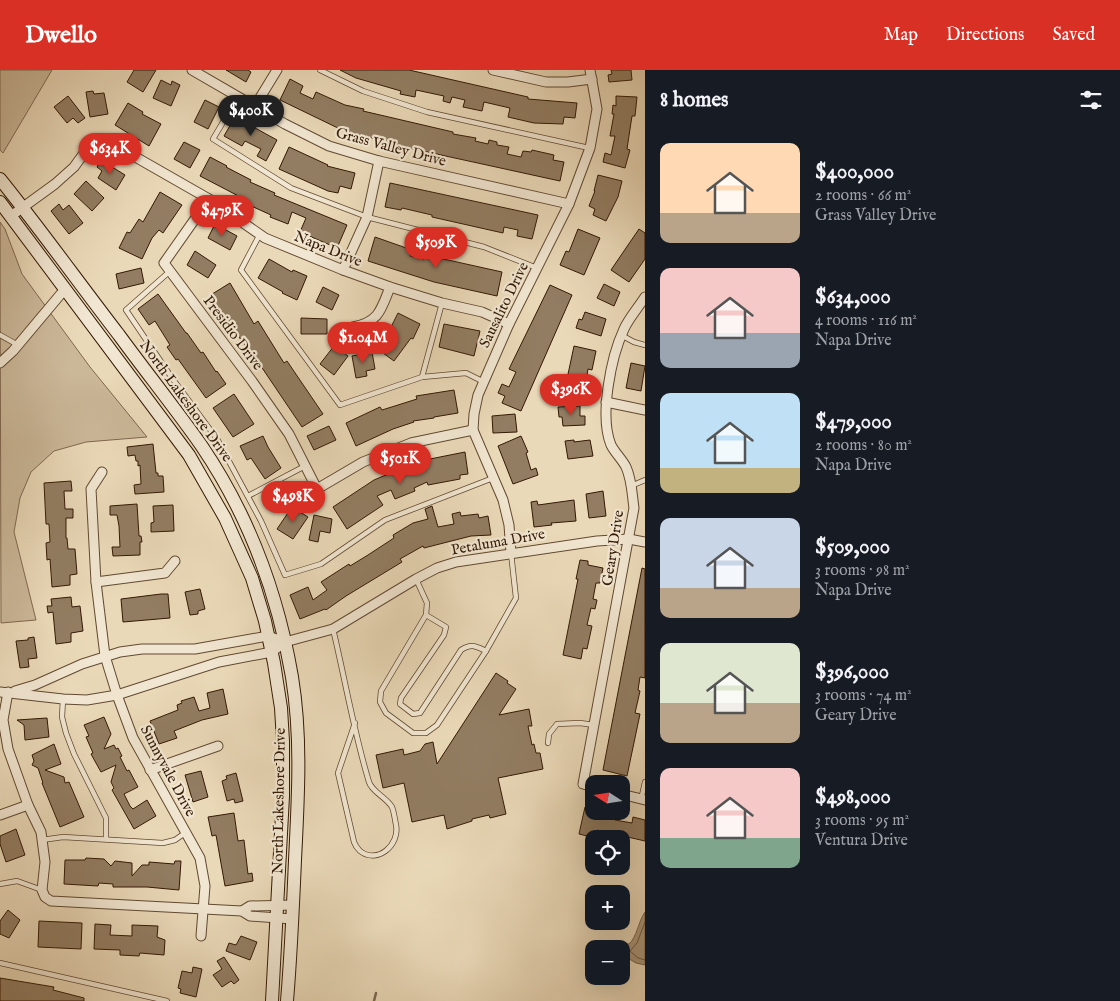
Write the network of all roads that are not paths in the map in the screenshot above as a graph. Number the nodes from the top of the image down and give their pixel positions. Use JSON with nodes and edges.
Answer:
{"nodes":[{"id":1,"x":192,"y":70,"type":"edge"},
{"id":2,"x":277,"y":70,"type":"edge"},
{"id":3,"x":320,"y":70,"type":"edge"},
{"id":4,"x":493,"y":70,"type":"edge"},
{"id":5,"x":591,"y":75,"type":"edge"},
{"id":6,"x":238,"y":97,"type":"junction"},
{"id":7,"x":255,"y":106,"type":"junction"},
{"id":8,"x":590,"y":148,"type":"junction"},
{"id":9,"x":379,"y":161,"type":"junction"},
{"id":10,"x":0,"y":179,"type":"edge"},
{"id":11,"x":209,"y":199,"type":"junction"},
{"id":12,"x":0,"y":202,"type":"edge"},
{"id":13,"x":569,"y":204,"type":"junction"},
{"id":14,"x":22,"y":207,"type":"junction"},
{"id":15,"x":10,"y":216,"type":"junction"},
{"id":16,"x":367,"y":218,"type":"junction"},
{"id":17,"x":260,"y":234,"type":"junction"},
{"id":18,"x":537,"y":268,"type":"junction"},
{"id":19,"x":343,"y":270,"type":"junction"},
{"id":20,"x":170,"y":272,"type":"junction"},
{"id":21,"x":77,"y":279,"type":"junction"},
{"id":22,"x":390,"y":287,"type":"junction"},
{"id":23,"x":64,"y":289,"type":"junction"},
{"id":24,"x":645,"y":297,"type":"edge"},
{"id":25,"x":442,"y":303,"type":"junction"},
{"id":26,"x":509,"y":324,"type":"junction"},
{"id":27,"x":352,"y":327,"type":"dead end"},
{"id":28,"x":0,"y":335,"type":"edge"},
{"id":29,"x":621,"y":336,"type":"junction"},
{"id":30,"x":18,"y":345,"type":"junction"},
{"id":31,"x":645,"y":345,"type":"edge"},
{"id":32,"x":0,"y":363,"type":"edge"},
{"id":33,"x":422,"y":377,"type":"junction"},
{"id":34,"x":484,"y":382,"type":"junction"},
{"id":35,"x":606,"y":402,"type":"junction"},
{"id":36,"x":645,"y":410,"type":"edge"},
{"id":37,"x":474,"y":430,"type":"junction"},
{"id":38,"x":305,"y":466,"type":"junction"},
{"id":39,"x":102,"y":472,"type":"dead end"},
{"id":40,"x":493,"y":478,"type":"junction"},
{"id":41,"x":645,"y":480,"type":"edge"},
{"id":42,"x":631,"y":486,"type":"junction"},
{"id":43,"x":248,"y":496,"type":"junction"},
{"id":44,"x":629,"y":539,"type":"junction"},
{"id":45,"x":645,"y":542,"type":"edge"},
{"id":46,"x":511,"y":553,"type":"junction"},
{"id":47,"x":175,"y":561,"type":"dead end"},
{"id":48,"x":416,"y":579,"type":"junction"},
{"id":49,"x":96,"y":582,"type":"junction"},
{"id":50,"x":426,"y":615,"type":"junction"},
{"id":51,"x":333,"y":629,"type":"junction"},
{"id":52,"x":268,"y":636,"type":"junction"},
{"id":53,"x":285,"y":642,"type":"junction"},
{"id":54,"x":486,"y":651,"type":"junction"},
{"id":55,"x":272,"y":652,"type":"junction"},
{"id":56,"x":105,"y":656,"type":"junction"},
{"id":57,"x":4,"y":692,"type":"edge"},
{"id":58,"x":117,"y":695,"type":"junction"},
{"id":59,"x":63,"y":699,"type":"junction"},
{"id":60,"x":355,"y":723,"type":"junction"},
{"id":61,"x":594,"y":725,"type":"junction"},
{"id":62,"x":548,"y":743,"type":"dead end"},
{"id":63,"x":218,"y":746,"type":"dead end"},
{"id":64,"x":4,"y":750,"type":"edge"},
{"id":65,"x":150,"y":770,"type":"junction"},
{"id":66,"x":645,"y":782,"type":"edge"},
{"id":67,"x":585,"y":785,"type":"edge"},
{"id":68,"x":630,"y":796,"type":"edge"},
{"id":69,"x":643,"y":800,"type":"edge"},
{"id":70,"x":28,"y":805,"type":"junction"},
{"id":71,"x":0,"y":815,"type":"edge"},
{"id":72,"x":186,"y":833,"type":"junction"},
{"id":73,"x":106,"y":839,"type":"junction"},
{"id":74,"x":42,"y":840,"type":"junction"},
{"id":75,"x":0,"y":884,"type":"edge"},
{"id":76,"x":43,"y":893,"type":"junction"},
{"id":77,"x":277,"y":904,"type":"junction"},
{"id":78,"x":293,"y":905,"type":"junction"},
{"id":79,"x":203,"y":910,"type":"junction"},
{"id":80,"x":242,"y":911,"type":"junction"},
{"id":81,"x":276,"y":918,"type":"junction"},
{"id":82,"x":292,"y":919,"type":"junction"},
{"id":83,"x":201,"y":936,"type":"dead end"},
{"id":84,"x":0,"y":963,"type":"edge"},
{"id":85,"x":168,"y":1001,"type":"edge"},
{"id":86,"x":272,"y":1001,"type":"edge"},
{"id":87,"x":287,"y":1001,"type":"edge"}],
"edges":[{"from":1,"to":6,"type":"street","name":"Grass Valley Drive"},
{"from":2,"to":7,"type":"street"},
{"from":3,"to":8,"type":"lane"},
{"from":4,"to":5,"type":"street"},
{"from":5,"to":8,"type":"street","name":"Sausalito Drive"},
{"from":6,"to":7,"type":"street","name":"Grass Valley Drive"},
{"from":6,"to":16,"type":"lane"},
{"from":7,"to":9,"type":"street","name":"Grass Valley Drive"},
{"from":8,"to":13,"type":"street","name":"Sausalito Drive"},
{"from":9,"to":13,"type":"street","name":"Grass Valley Drive"},
{"from":9,"to":16,"type":"street"},
{"from":10,"to":14,"type":"main road","name":"North Lakeshore Drive"},
{"from":11,"to":14,"type":"street","name":"Napa Drive"},
{"from":11,"to":17,"type":"street","name":"Napa Drive"},
{"from":11,"to":20,"type":"street"},
{"from":12,"to":15,"type":"main road","name":"North Lakeshore Drive"},
{"from":13,"to":18,"type":"street","name":"Sausalito Drive"},
{"from":14,"to":15,"type":"street"},
{"from":14,"to":21,"type":"main road","name":"North Lakeshore Drive"},
{"from":15,"to":23,"type":"main road","name":"North Lakeshore Drive"},
{"from":16,"to":18,"type":"lane"},
{"from":16,"to":19,"type":"street"},
{"from":17,"to":19,"type":"street","name":"Napa Drive"},
{"from":17,"to":33,"type":"lane"},
{"from":18,"to":26,"type":"street","name":"Sausalito Drive"},
{"from":19,"to":22,"type":"street","name":"Napa Drive"},
{"from":20,"to":38,"type":"street","name":"Presidio Drive"},
{"from":20,"to":43,"type":"lane"},
{"from":21,"to":23,"type":"main road"},
{"from":21,"to":53,"type":"main road","name":"North Lakeshore Drive"},
{"from":22,"to":25,"type":"street","name":"Napa Drive"},
{"from":22,"to":27,"type":"street"},
{"from":23,"to":30,"type":"street"},
{"from":23,"to":52,"type":"main road","name":"North Lakeshore Drive"},
{"from":24,"to":29,"type":"street","name":"Geary Drive"},
{"from":25,"to":26,"type":"street","name":"Napa Drive"},
{"from":25,"to":33,"type":"lane"},
{"from":26,"to":34,"type":"street","name":"Sausalito Drive"},
{"from":28,"to":30,"type":"lane"},
{"from":29,"to":31,"type":"lane"},
{"from":29,"to":35,"type":"street","name":"Geary Drive"},
{"from":30,"to":32,"type":"street"},
{"from":33,"to":34,"type":"lane"},
{"from":34,"to":37,"type":"street","name":"Sausalito Drive"},
{"from":35,"to":36,"type":"street"},
{"from":35,"to":42,"type":"street","name":"Geary Drive"},
{"from":37,"to":38,"type":"street","name":"Presidio Drive"},
{"from":37,"to":40,"type":"street","name":"Sausalito Drive"},
{"from":38,"to":43,"type":"lane"},
{"from":39,"to":49,"type":"street","name":"Sunnyvale Drive"},
{"from":40,"to":43,"type":"lane"},
{"from":40,"to":46,"type":"street","name":"Sausalito Drive"},
{"from":41,"to":42,"type":"lane"},
{"from":42,"to":44,"type":"street","name":"Geary Drive"},
{"from":44,"to":45,"type":"street","name":"Petaluma Drive"},
{"from":44,"to":46,"type":"street","name":"Petaluma Drive"},
{"from":44,"to":61,"type":"street","name":"Geary Drive"},
{"from":46,"to":48,"type":"street","name":"Petaluma Drive"},
{"from":46,"to":54,"type":"lane"},
{"from":47,"to":49,"type":"street"},
{"from":48,"to":50,"type":"lane"},
{"from":48,"to":51,"type":"street","name":"Petaluma Drive"},
{"from":49,"to":56,"type":"street","name":"Sunnyvale Drive"},
{"from":50,"to":54,"type":"lane"},
{"from":50,"to":54,"type":"lane"},
{"from":51,"to":53,"type":"street","name":"Petaluma Drive"},
{"from":51,"to":60,"type":"lane"},
{"from":52,"to":53,"type":"street"},
{"from":52,"to":55,"type":"main road","name":"North Lakeshore Drive"},
{"from":52,"to":56,"type":"street"},
{"from":53,"to":55,"type":"street","name":"Petaluma Drive"},
{"from":53,"to":78,"type":"main road","name":"North Lakeshore Drive"},
{"from":55,"to":58,"type":"street","name":"Petaluma Drive"},
{"from":55,"to":77,"type":"main road","name":"North Lakeshore Drive"},
{"from":56,"to":57,"type":"street"},
{"from":56,"to":58,"type":"street","name":"Sunnyvale Drive"},
{"from":57,"to":59,"type":"street","name":"Petaluma Drive"},
{"from":57,"to":64,"type":"street"},
{"from":58,"to":59,"type":"street","name":"Petaluma Drive"},
{"from":58,"to":65,"type":"street","name":"Sunnyvale Drive"},
{"from":59,"to":73,"type":"lane"},
{"from":60,"to":60,"type":"lane"},
{"from":61,"to":62,"type":"lane"},
{"from":61,"to":67,"type":"street","name":"Geary Drive"},
{"from":63,"to":65,"type":"street"},
{"from":64,"to":70,"type":"street"},
{"from":65,"to":72,"type":"street","name":"Sunnyvale Drive"},
{"from":66,"to":69,"type":"lane"},
{"from":68,"to":69,"type":"street"},
{"from":70,"to":71,"type":"street"},
{"from":70,"to":74,"type":"street"},
{"from":72,"to":73,"type":"lane"},
{"from":72,"to":79,"type":"street","name":"Sunnyvale Drive"},
{"from":73,"to":74,"type":"lane"},
{"from":74,"to":76,"type":"street"},
{"from":75,"to":76,"type":"lane"},
{"from":76,"to":79,"type":"street"},
{"from":77,"to":78,"type":"street"},
{"from":77,"to":80,"type":"street"},
{"from":77,"to":81,"type":"main road","name":"North Lakeshore Drive"},
{"from":78,"to":82,"type":"main road","name":"North Lakeshore Drive"},
{"from":79,"to":80,"type":"street"},
{"from":79,"to":83,"type":"street","name":"Sunnyvale Drive"},
{"from":80,"to":81,"type":"street"},
{"from":81,"to":82,"type":"street"},
{"from":81,"to":86,"type":"main road","name":"North Lakeshore Drive"},
{"from":82,"to":87,"type":"main road","name":"North Lakeshore Drive"},
{"from":84,"to":85,"type":"lane"}]}
